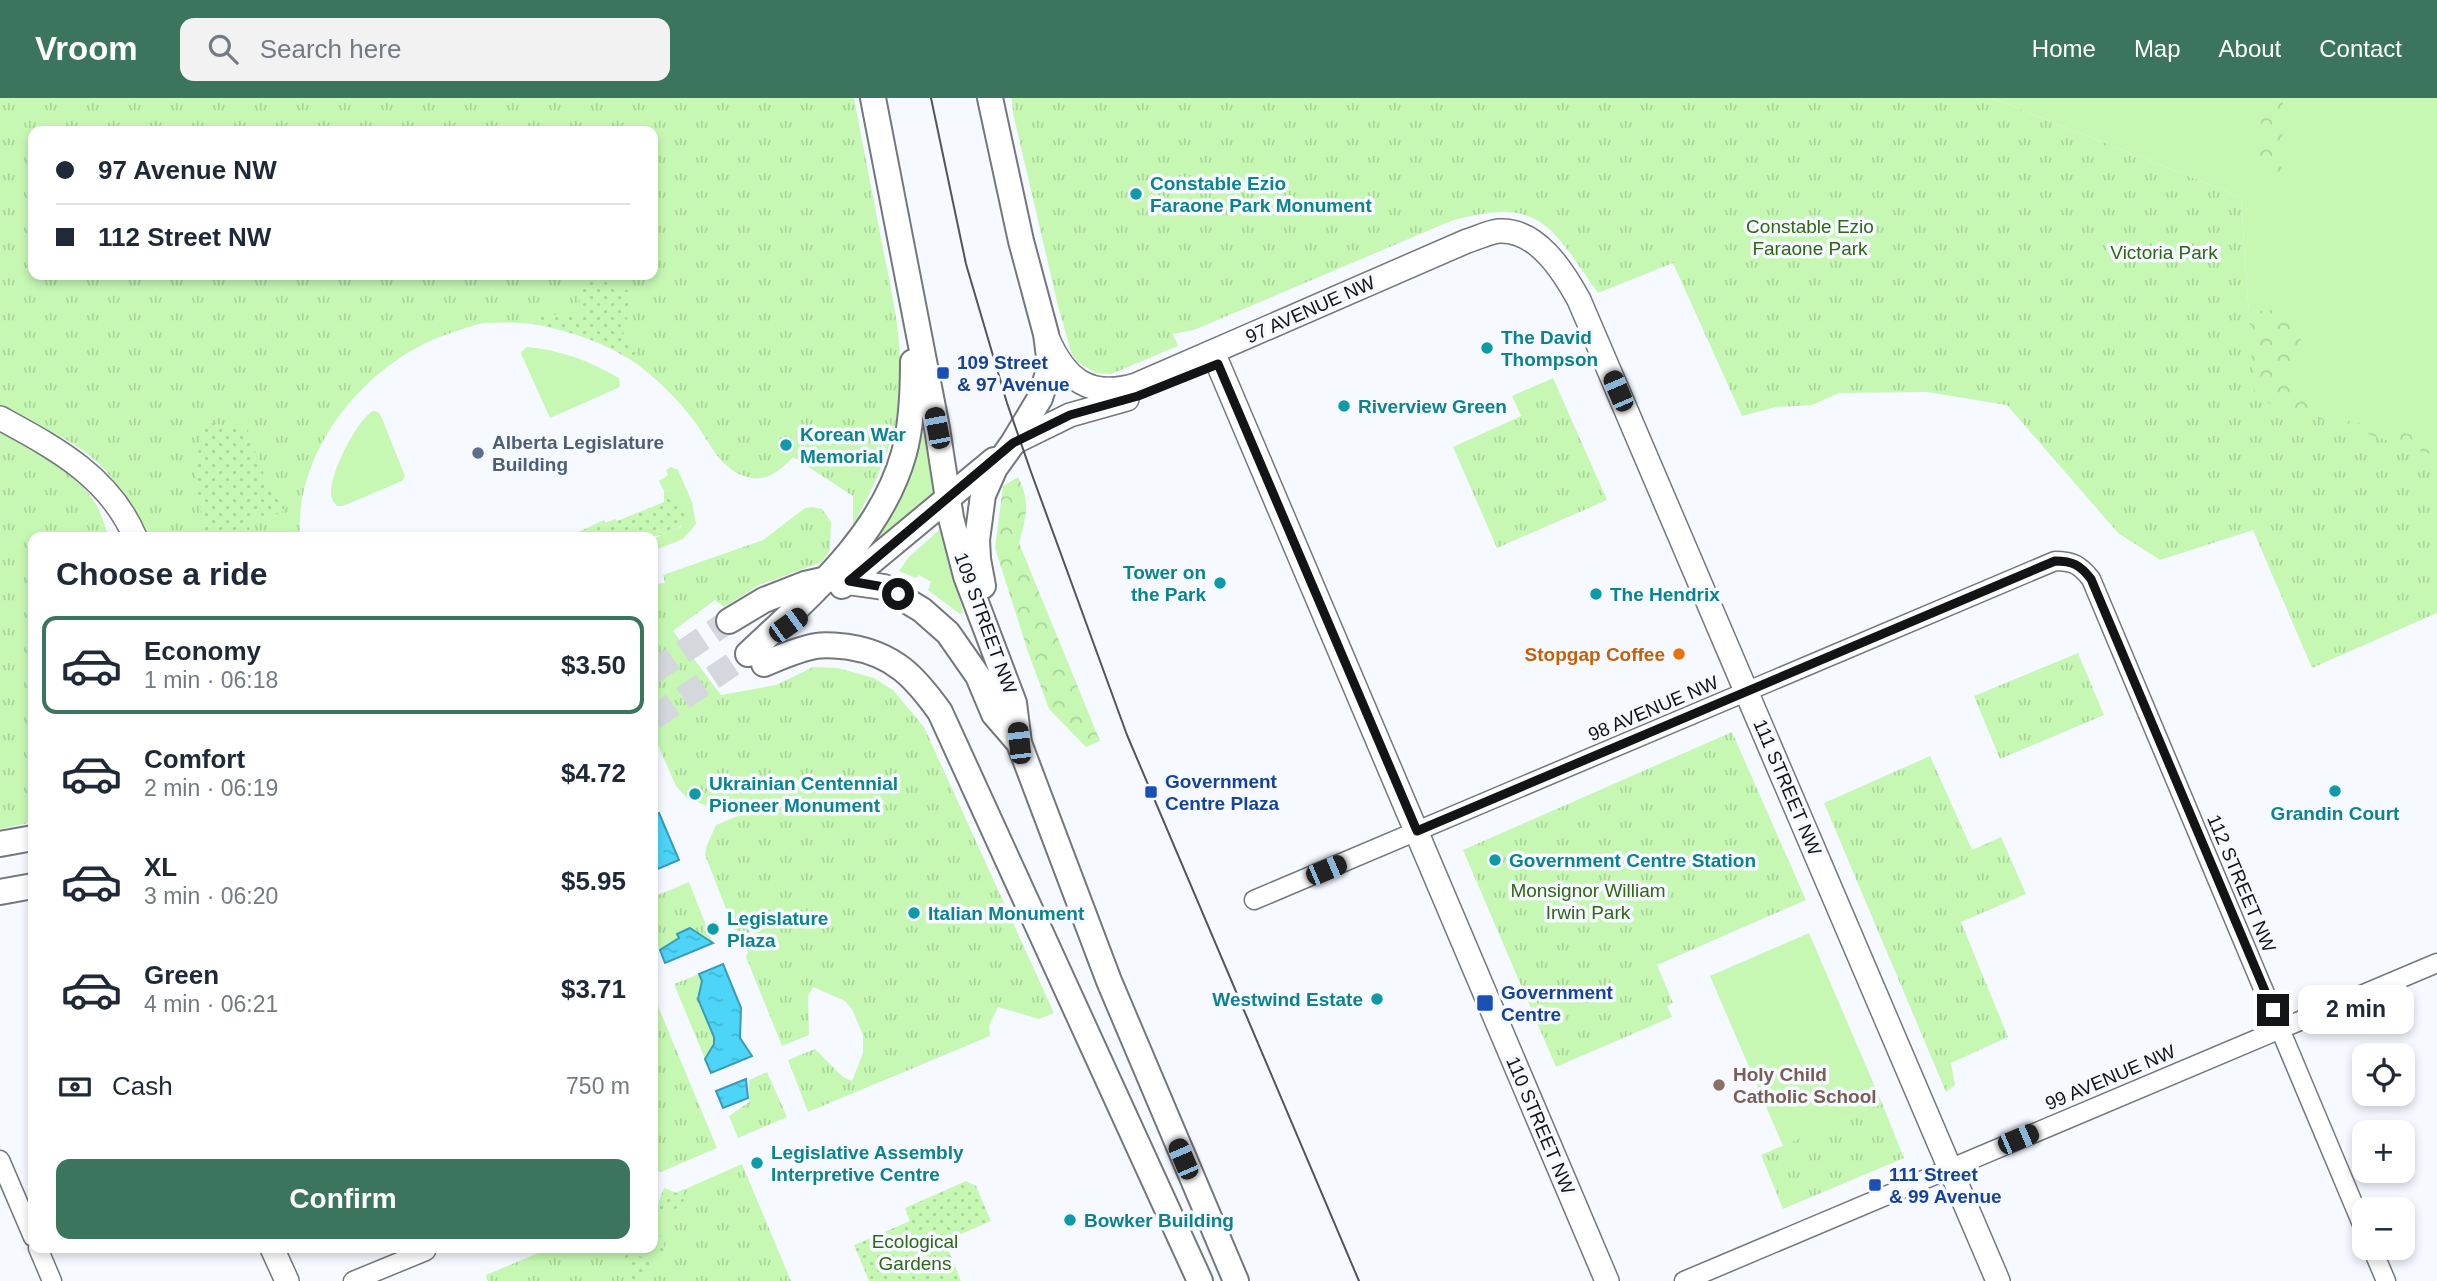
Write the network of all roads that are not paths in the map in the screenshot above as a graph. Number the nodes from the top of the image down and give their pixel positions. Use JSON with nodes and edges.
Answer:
{"nodes":[{"id":1,"x":873,"y":98,"type":"edge"},
{"id":2,"x":990,"y":98,"type":"edge"},
{"id":3,"x":1519,"y":234,"type":"joint"},
{"id":4,"x":913,"y":305,"type":"junction"},
{"id":5,"x":1046,"y":334,"type":"junction"},
{"id":6,"x":1215,"y":358,"type":"junction"},
{"id":7,"x":0,"y":418,"type":"edge"},
{"id":8,"x":1013,"y":443,"type":"junction"},
{"id":9,"x":947,"y":501,"type":"junction"},
{"id":10,"x":132,"y":532,"type":"edge"},
{"id":11,"x":2070,"y":561,"type":"joint"},
{"id":12,"x":838,"y":580,"type":"junction"},
{"id":13,"x":729,"y":621,"type":"tunnel mouth"},
{"id":14,"x":996,"y":652,"type":"junction"},
{"id":15,"x":1747,"y":691,"type":"junction"},
{"id":16,"x":1019,"y":743,"type":"junction"},
{"id":17,"x":1417,"y":831,"type":"junction"},
{"id":18,"x":28,"y":839,"type":"edge"},
{"id":19,"x":0,"y":844,"type":"edge"},
{"id":20,"x":28,"y":887,"type":"edge"},
{"id":21,"x":0,"y":892,"type":"edge"},
{"id":22,"x":1254,"y":900,"type":"dead end"},
{"id":23,"x":2437,"y":963,"type":"edge"},
{"id":24,"x":2281,"y":1030,"type":"junction"},
{"id":25,"x":0,"y":1160,"type":"edge"},
{"id":26,"x":1948,"y":1168,"type":"junction"},
{"id":27,"x":2352,"y":1200,"type":"edge"},
{"id":28,"x":28,"y":1225,"type":"edge"},
{"id":29,"x":40,"y":1253,"type":"edge"},
{"id":30,"x":274,"y":1253,"type":"edge"},
{"id":31,"x":421,"y":1253,"type":"edge"},
{"id":32,"x":2377,"y":1260,"type":"edge"},
{"id":33,"x":52,"y":1281,"type":"edge"},
{"id":34,"x":287,"y":1281,"type":"edge"},
{"id":35,"x":353,"y":1281,"type":"edge"},
{"id":36,"x":1200,"y":1281,"type":"edge"},
{"id":37,"x":1236,"y":1281,"type":"edge"},
{"id":38,"x":1607,"y":1281,"type":"edge"},
{"id":39,"x":1684,"y":1281,"type":"edge"},
{"id":40,"x":1997,"y":1281,"type":"edge"},
{"id":41,"x":2386,"y":1281,"type":"edge"}],
"edges":[{"from":1,"to":4,"type":"main road","name":"109 STREET NW"},
{"from":2,"to":5,"type":"main road"},
{"from":3,"to":6,"type":"street","name":"97 AVENUE NW"},
{"from":3,"to":15,"type":"street","name":"111 STREET NW"},
{"from":4,"to":9,"type":"main road","name":"109 STREET NW"},
{"from":4,"to":12,"type":"main road"},
{"from":5,"to":6,"type":"street","name":"97 AVENUE NW"},
{"from":5,"to":8,"type":"main road"},
{"from":6,"to":8,"type":"street","name":"97 AVENUE NW"},
{"from":6,"to":17,"type":"street","name":"110 STREET NW"},
{"from":7,"to":10,"type":"street"},
{"from":8,"to":9,"type":"main road","name":"97 AVENUE NW"},
{"from":8,"to":14,"type":"main road"},
{"from":9,"to":12,"type":"main road","name":"97 AVENUE NW"},
{"from":9,"to":14,"type":"main road","name":"109 STREET NW"},
{"from":11,"to":15,"type":"street","name":"98 AVENUE NW"},
{"from":11,"to":24,"type":"street","name":"112 STREET NW"},
{"from":12,"to":13,"type":"main road","name":"97 AVENUE NW"},
{"from":12,"to":16,"type":"main road","name":"97 AVENUE NW"},
{"from":12,"to":36,"type":"main road","name":"97 AVENUE NW"},
{"from":14,"to":16,"type":"main road","name":"109 STREET NW"},
{"from":15,"to":17,"type":"street","name":"98 AVENUE NW"},
{"from":15,"to":26,"type":"street","name":"111 STREET NW"},
{"from":16,"to":37,"type":"main road","name":"109 STREET NW"},
{"from":17,"to":22,"type":"street","name":"98 AVENUE NW"},
{"from":17,"to":38,"type":"street","name":"110 STREET NW"},
{"from":18,"to":19,"type":"main road"},
{"from":20,"to":21,"type":"main road"},
{"from":23,"to":24,"type":"street","name":"99 AVENUE NW"},
{"from":24,"to":26,"type":"street","name":"99 AVENUE NW"},
{"from":24,"to":27,"type":"street","name":"112 STREET NW"},
{"from":25,"to":28,"type":"street"},
{"from":26,"to":39,"type":"street","name":"99 AVENUE NW"},
{"from":26,"to":40,"type":"street","name":"111 STREET NW"},
{"from":29,"to":33,"type":"street"},
{"from":30,"to":34,"type":"street"},
{"from":31,"to":35,"type":"street"},
{"from":32,"to":41,"type":"street"}]}
